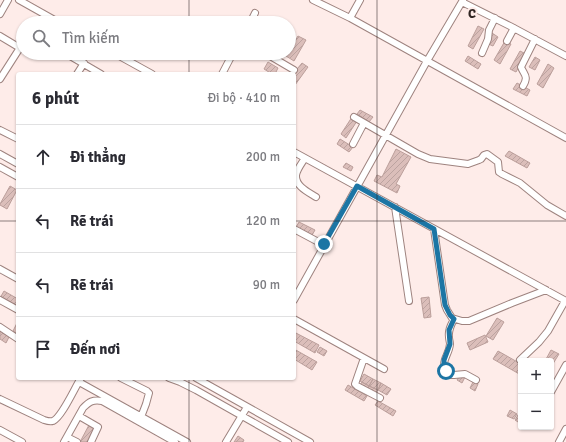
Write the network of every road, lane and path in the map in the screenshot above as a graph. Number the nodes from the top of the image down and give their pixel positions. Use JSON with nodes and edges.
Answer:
{"nodes":[{"id":1,"x":8,"y":0,"type":"edge"},
{"id":2,"x":19,"y":0,"type":"edge"},
{"id":3,"x":313,"y":0,"type":"edge"},
{"id":4,"x":360,"y":0,"type":"edge"},
{"id":5,"x":463,"y":1,"type":"edge"},
{"id":6,"x":256,"y":13,"type":"dead end"},
{"id":7,"x":0,"y":14,"type":"edge"},
{"id":8,"x":48,"y":16,"type":"edge"},
{"id":9,"x":254,"y":16,"type":"edge"},
{"id":10,"x":350,"y":18,"type":"junction"},
{"id":11,"x":495,"y":18,"type":"junction"},
{"id":12,"x":514,"y":28,"type":"junction"},
{"id":13,"x":0,"y":36,"type":"edge"},
{"id":14,"x":534,"y":39,"type":"junction"},
{"id":15,"x":507,"y":40,"type":"dead end"},
{"id":16,"x":16,"y":43,"type":"edge"},
{"id":17,"x":16,"y":53,"type":"edge"},
{"id":18,"x":482,"y":53,"type":"dead end"},
{"id":19,"x":566,"y":56,"type":"edge"},
{"id":20,"x":79,"y":60,"type":"edge"},
{"id":21,"x":127,"y":60,"type":"edge"},
{"id":22,"x":230,"y":60,"type":"edge"},
{"id":23,"x":277,"y":60,"type":"edge"},
{"id":24,"x":427,"y":61,"type":"junction"},
{"id":25,"x":84,"y":63,"type":"junction"},
{"id":26,"x":294,"y":70,"type":"dead end"},
{"id":27,"x":78,"y":72,"type":"edge"},
{"id":28,"x":98,"y":72,"type":"edge"},
{"id":29,"x":148,"y":72,"type":"edge"},
{"id":30,"x":223,"y":72,"type":"edge"},
{"id":31,"x":0,"y":79,"type":"edge"},
{"id":32,"x":523,"y":86,"type":"dead end"},
{"id":33,"x":354,"y":117,"type":"dead end"},
{"id":34,"x":364,"y":123,"type":"junction"},
{"id":35,"x":0,"y":130,"type":"edge"},
{"id":36,"x":385,"y":135,"type":"junction"},
{"id":37,"x":16,"y":138,"type":"edge"},
{"id":38,"x":566,"y":138,"type":"edge"},
{"id":39,"x":353,"y":144,"type":"dead end"},
{"id":40,"x":296,"y":153,"type":"edge"},
{"id":41,"x":0,"y":154,"type":"edge"},
{"id":42,"x":305,"y":158,"type":"junction"},
{"id":43,"x":16,"y":163,"type":"edge"},
{"id":44,"x":0,"y":167,"type":"edge"},
{"id":45,"x":16,"y":176,"type":"edge"},
{"id":46,"x":357,"y":186,"type":"junction"},
{"id":47,"x":316,"y":197,"type":"dead end"},
{"id":48,"x":395,"y":207,"type":"junction"},
{"id":49,"x":566,"y":216,"type":"edge"},
{"id":50,"x":434,"y":229,"type":"junction"},
{"id":51,"x":296,"y":230,"type":"edge"},
{"id":52,"x":324,"y":244,"type":"junction"},
{"id":53,"x":0,"y":269,"type":"edge"},
{"id":54,"x":16,"y":278,"type":"edge"},
{"id":55,"x":546,"y":290,"type":"junction"},
{"id":56,"x":296,"y":296,"type":"edge"},
{"id":57,"x":0,"y":300,"type":"edge"},
{"id":58,"x":409,"y":301,"type":"dead end"},
{"id":59,"x":565,"y":301,"type":"edge"},
{"id":60,"x":16,"y":309,"type":"edge"},
{"id":61,"x":454,"y":319,"type":"junction"},
{"id":62,"x":296,"y":320,"type":"edge"},
{"id":63,"x":0,"y":327,"type":"edge"},
{"id":64,"x":16,"y":338,"type":"edge"},
{"id":65,"x":364,"y":358,"type":"junction"},
{"id":66,"x":522,"y":358,"type":"edge"},
{"id":67,"x":566,"y":365,"type":"edge"},
{"id":68,"x":384,"y":369,"type":"dead end"},
{"id":69,"x":80,"y":380,"type":"edge"},
{"id":70,"x":126,"y":380,"type":"edge"},
{"id":71,"x":174,"y":380,"type":"edge"},
{"id":72,"x":200,"y":380,"type":"edge"},
{"id":73,"x":476,"y":380,"type":"dead end"},
{"id":74,"x":554,"y":387,"type":"edge"},
{"id":75,"x":380,"y":398,"type":"dead end"},
{"id":76,"x":0,"y":399,"type":"edge"},
{"id":77,"x":247,"y":407,"type":"junction"},
{"id":78,"x":79,"y":416,"type":"junction"},
{"id":79,"x":242,"y":416,"type":"junction"},
{"id":80,"x":141,"y":417,"type":"junction"},
{"id":81,"x":566,"y":429,"type":"edge"},
{"id":82,"x":0,"y":430,"type":"edge"},
{"id":83,"x":66,"y":439,"type":"edge"},
{"id":84,"x":22,"y":442,"type":"edge"},
{"id":85,"x":77,"y":442,"type":"edge"},
{"id":86,"x":91,"y":442,"type":"edge"},
{"id":87,"x":175,"y":442,"type":"edge"},
{"id":88,"x":187,"y":442,"type":"edge"},
{"id":89,"x":226,"y":442,"type":"edge"},
{"id":90,"x":288,"y":442,"type":"edge"},
{"id":91,"x":310,"y":442,"type":"edge"},
{"id":92,"x":559,"y":442,"type":"edge"}],
"edges":[{"from":1,"to":7,"type":"street"},
{"from":2,"to":8,"type":"street"},
{"from":3,"to":10,"type":"street"},
{"from":4,"to":10,"type":"street"},
{"from":5,"to":11,"type":"street"},
{"from":5,"to":24,"type":"street"},
{"from":6,"to":9,"type":"street"},
{"from":10,"to":24,"type":"street"},
{"from":11,"to":12,"type":"street"},
{"from":11,"to":18,"type":"street"},
{"from":12,"to":14,"type":"street"},
{"from":12,"to":15,"type":"street"},
{"from":13,"to":16,"type":"street"},
{"from":14,"to":19,"type":"street"},
{"from":14,"to":32,"type":"street"},
{"from":17,"to":31,"type":"street"},
{"from":20,"to":25,"type":"street"},
{"from":21,"to":29,"type":"street"},
{"from":22,"to":30,"type":"street"},
{"from":23,"to":26,"type":"street"},
{"from":24,"to":36,"type":"street"},
{"from":24,"to":38,"type":"street"},
{"from":25,"to":27,"type":"street"},
{"from":25,"to":28,"type":"street"},
{"from":33,"to":34,"type":"street"},
{"from":34,"to":36,"type":"street"},
{"from":34,"to":39,"type":"street"},
{"from":35,"to":37,"type":"street"},
{"from":36,"to":46,"type":"street"},
{"from":36,"to":49,"type":"street"},
{"from":40,"to":42,"type":"street"},
{"from":41,"to":43,"type":"street"},
{"from":42,"to":46,"type":"street"},
{"from":42,"to":47,"type":"street"},
{"from":44,"to":45,"type":"street"},
{"from":46,"to":48,"type":"street"},
{"from":46,"to":52,"type":"street"},
{"from":48,"to":50,"type":"street"},
{"from":48,"to":58,"type":"street"},
{"from":50,"to":55,"type":"street"},
{"from":50,"to":61,"type":"street"},
{"from":51,"to":52,"type":"street"},
{"from":52,"to":56,"type":"street"},
{"from":53,"to":54,"type":"street"},
{"from":55,"to":59,"type":"street"},
{"from":55,"to":61,"type":"street"},
{"from":57,"to":60,"type":"street"},
{"from":59,"to":66,"type":"street"},
{"from":61,"to":73,"type":"street"},
{"from":62,"to":65,"type":"street"},
{"from":63,"to":64,"type":"street"},
{"from":65,"to":68,"type":"street"},
{"from":65,"to":75,"type":"street"},
{"from":67,"to":74,"type":"street"},
{"from":69,"to":76,"type":"street"},
{"from":69,"to":80,"type":"street"},
{"from":70,"to":80,"type":"street"},
{"from":71,"to":79,"type":"street"},
{"from":72,"to":77,"type":"street"},
{"from":77,"to":79,"type":"street"},
{"from":77,"to":91,"type":"street"},
{"from":78,"to":83,"type":"street"},
{"from":78,"to":86,"type":"street"},
{"from":78,"to":87,"type":"street"},
{"from":79,"to":89,"type":"street"},
{"from":79,"to":90,"type":"street"},
{"from":80,"to":88,"type":"street"},
{"from":81,"to":92,"type":"street"},
{"from":82,"to":84,"type":"street"},
{"from":83,"to":85,"type":"street"}]}
